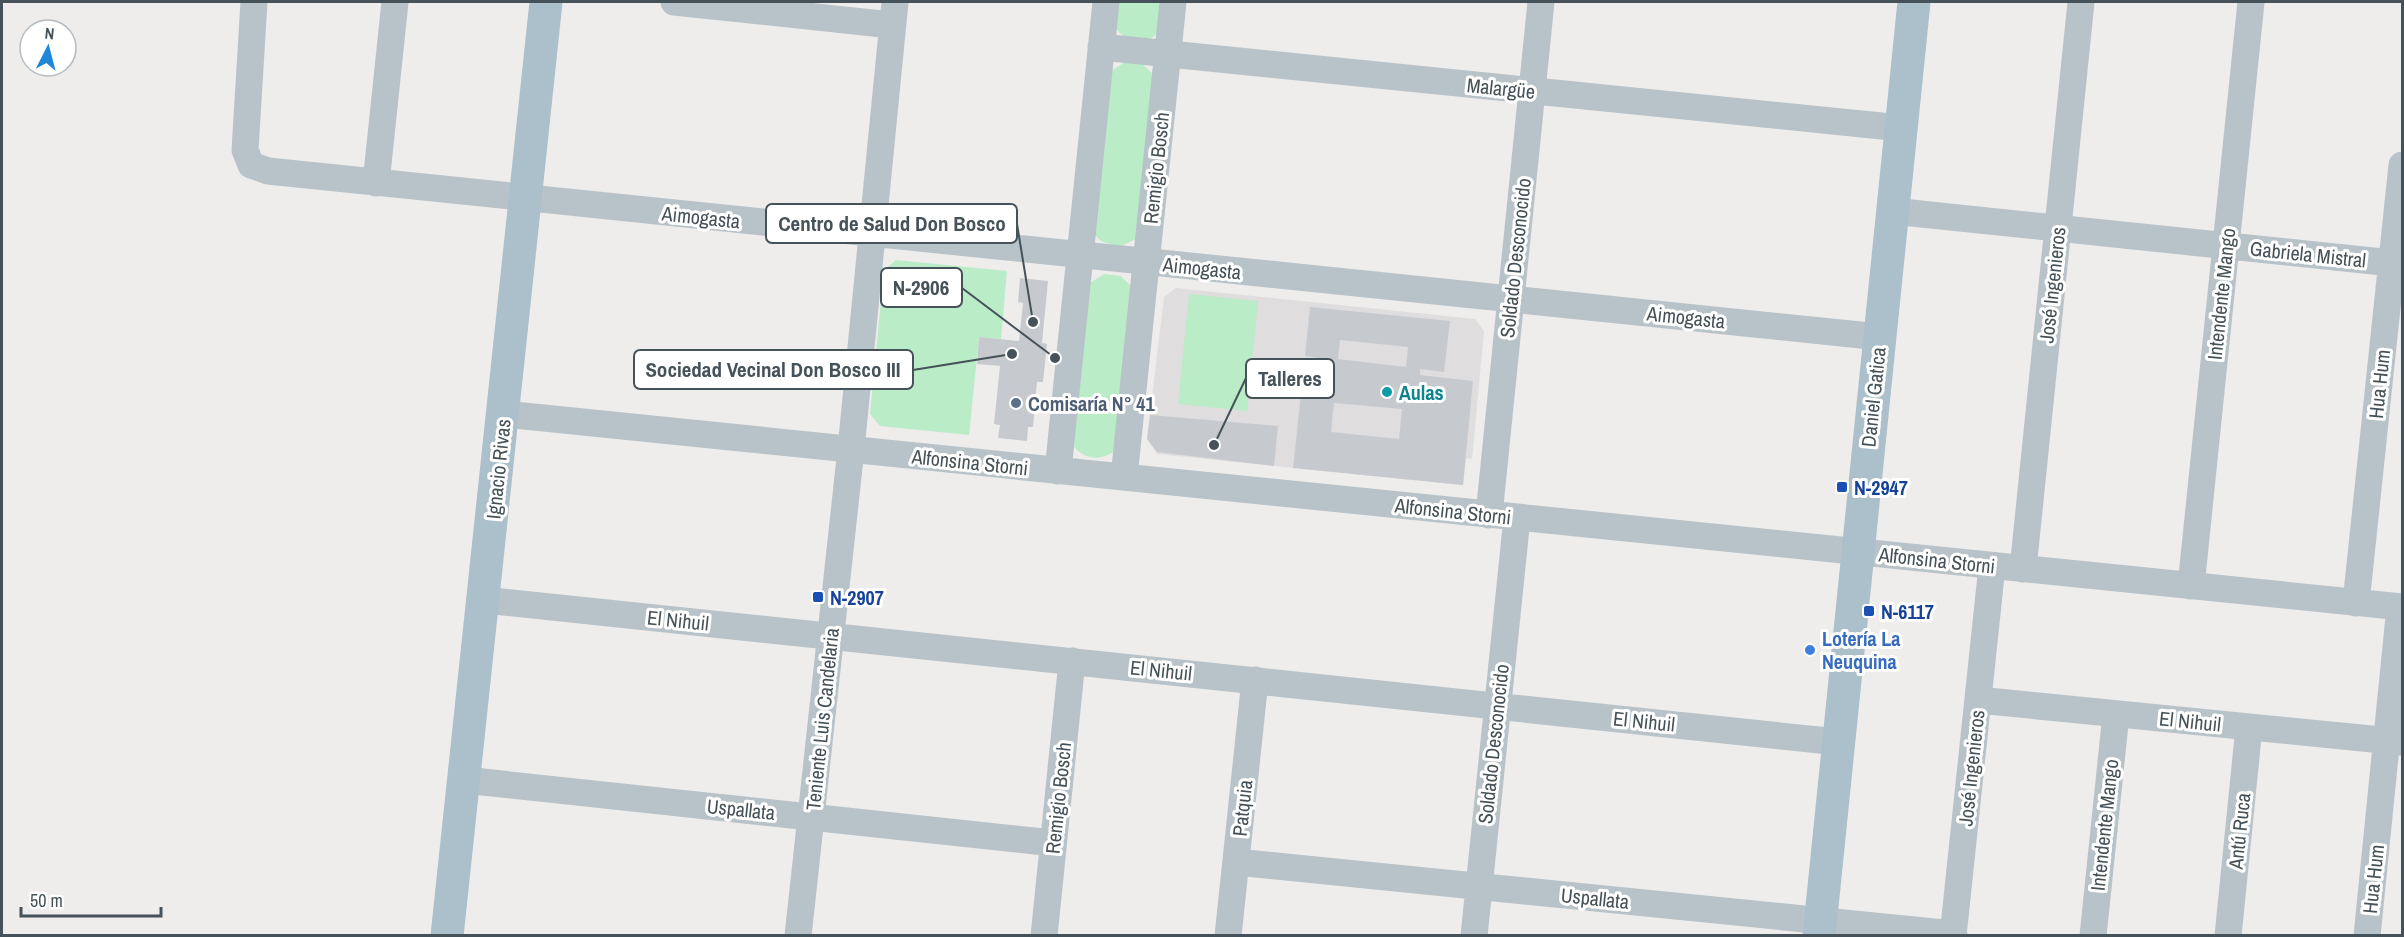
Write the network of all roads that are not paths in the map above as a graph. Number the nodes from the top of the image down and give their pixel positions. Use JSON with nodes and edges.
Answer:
{"nodes":[{"id":1,"x":254,"y":2,"type":"edge"},
{"id":2,"x":395,"y":2,"type":"edge"},
{"id":3,"x":546,"y":2,"type":"edge"},
{"id":4,"x":674,"y":2,"type":"edge"},
{"id":5,"x":1106,"y":2,"type":"edge"},
{"id":6,"x":1173,"y":2,"type":"edge"},
{"id":7,"x":1541,"y":2,"type":"edge"},
{"id":8,"x":1914,"y":2,"type":"edge"},
{"id":9,"x":2081,"y":2,"type":"edge"},
{"id":10,"x":2251,"y":2,"type":"edge"},
{"id":11,"x":894,"y":14,"type":"edge"},
{"id":12,"x":1101,"y":47,"type":"junction"},
{"id":13,"x":1168,"y":54,"type":"junction"},
{"id":14,"x":1532,"y":91,"type":"junction"},
{"id":15,"x":1901,"y":128,"type":"junction"},
{"id":16,"x":2403,"y":165,"type":"edge"},
{"id":17,"x":376,"y":183,"type":"junction"},
{"id":18,"x":525,"y":199,"type":"junction"},
{"id":19,"x":1892,"y":212,"type":"junction"},
{"id":20,"x":2058,"y":229,"type":"junction"},
{"id":21,"x":872,"y":234,"type":"junction"},
{"id":22,"x":2226,"y":246,"type":"junction"},
{"id":23,"x":1080,"y":255,"type":"junction"},
{"id":24,"x":1146,"y":262,"type":"junction"},
{"id":25,"x":2397,"y":263,"type":"edge"},
{"id":26,"x":1511,"y":299,"type":"junction"},
{"id":27,"x":1880,"y":337,"type":"junction"},
{"id":28,"x":504,"y":414,"type":"junction"},
{"id":29,"x":851,"y":449,"type":"junction"},
{"id":30,"x":1058,"y":471,"type":"junction"},
{"id":31,"x":1124,"y":477,"type":"junction"},
{"id":32,"x":1489,"y":515,"type":"junction"},
{"id":33,"x":1517,"y":518,"type":"junction"},
{"id":34,"x":1858,"y":552,"type":"junction"},
{"id":35,"x":1992,"y":566,"type":"junction"},
{"id":36,"x":2023,"y":569,"type":"junction"},
{"id":37,"x":2191,"y":586,"type":"junction"},
{"id":38,"x":484,"y":600,"type":"junction"},
{"id":39,"x":2356,"y":603,"type":"junction"},
{"id":40,"x":2401,"y":607,"type":"edge"},
{"id":41,"x":831,"y":636,"type":"junction"},
{"id":42,"x":1072,"y":661,"type":"junction"},
{"id":43,"x":1255,"y":680,"type":"junction"},
{"id":44,"x":1978,"y":700,"type":"junction"},
{"id":45,"x":1497,"y":706,"type":"junction"},
{"id":46,"x":2116,"y":714,"type":"junction"},
{"id":47,"x":2249,"y":727,"type":"junction"},
{"id":48,"x":1838,"y":742,"type":"junction"},
{"id":49,"x":2395,"y":742,"type":"edge"},
{"id":50,"x":464,"y":780,"type":"junction"},
{"id":51,"x":811,"y":817,"type":"junction"},
{"id":52,"x":1053,"y":843,"type":"junction"},
{"id":53,"x":1236,"y":862,"type":"junction"},
{"id":54,"x":1479,"y":886,"type":"junction"},
{"id":55,"x":1820,"y":928,"type":"edge"},
{"id":56,"x":1954,"y":935,"type":"edge"},
{"id":57,"x":447,"y":936,"type":"edge"},
{"id":58,"x":798,"y":936,"type":"edge"},
{"id":59,"x":1044,"y":936,"type":"edge"},
{"id":60,"x":1228,"y":936,"type":"edge"},
{"id":61,"x":1474,"y":936,"type":"edge"},
{"id":62,"x":2093,"y":936,"type":"edge"},
{"id":63,"x":2228,"y":936,"type":"edge"},
{"id":64,"x":2367,"y":936,"type":"edge"}],
"edges":[{"from":1,"to":17,"type":"street","name":"Aimogasta"},
{"from":2,"to":17,"type":"street"},
{"from":3,"to":18,"type":"main road","name":"Ignacio Rivas"},
{"from":4,"to":11,"type":"street"},
{"from":5,"to":12,"type":"street"},
{"from":6,"to":13,"type":"street","name":"Remigio Bosch"},
{"from":7,"to":14,"type":"street","name":"Soldado Desconocido"},
{"from":8,"to":15,"type":"main road","name":"Daniel Gatica"},
{"from":9,"to":20,"type":"street","name":"José Ingenieros"},
{"from":10,"to":22,"type":"street","name":"Intendente Mango"},
{"from":11,"to":21,"type":"street","name":"Teniente Luis Candelaria"},
{"from":12,"to":13,"type":"street","name":"Malargüe"},
{"from":12,"to":23,"type":"street"},
{"from":13,"to":14,"type":"street","name":"Malargüe"},
{"from":13,"to":24,"type":"street","name":"Remigio Bosch"},
{"from":14,"to":15,"type":"street","name":"Malargüe"},
{"from":14,"to":26,"type":"street","name":"Soldado Desconocido"},
{"from":15,"to":19,"type":"main road","name":"Daniel Gatica"},
{"from":16,"to":25,"type":"street","name":"Hua Hum"},
{"from":17,"to":18,"type":"street","name":"Aimogasta"},
{"from":18,"to":21,"type":"street","name":"Aimogasta"},
{"from":18,"to":28,"type":"main road","name":"Ignacio Rivas"},
{"from":19,"to":20,"type":"street","name":"Gabriela Mistral"},
{"from":19,"to":27,"type":"main road","name":"Daniel Gatica"},
{"from":20,"to":22,"type":"street","name":"Gabriela Mistral"},
{"from":20,"to":36,"type":"street","name":"José Ingenieros"},
{"from":21,"to":23,"type":"street","name":"Aimogasta"},
{"from":21,"to":29,"type":"street","name":"Teniente Luis Candelaria"},
{"from":22,"to":25,"type":"street","name":"Gabriela Mistral"},
{"from":22,"to":37,"type":"street","name":"Intendente Mango"},
{"from":23,"to":24,"type":"street","name":"Aimogasta"},
{"from":23,"to":30,"type":"street"},
{"from":24,"to":26,"type":"street","name":"Aimogasta"},
{"from":24,"to":31,"type":"street","name":"Remigio Bosch"},
{"from":25,"to":39,"type":"street","name":"Hua Hum"},
{"from":26,"to":27,"type":"street","name":"Aimogasta"},
{"from":26,"to":32,"type":"street","name":"Soldado Desconocido"},
{"from":27,"to":34,"type":"main road","name":"Daniel Gatica"},
{"from":28,"to":29,"type":"street","name":"Alfonsina Storni"},
{"from":28,"to":38,"type":"main road","name":"Ignacio Rivas"},
{"from":29,"to":30,"type":"street","name":"Alfonsina Storni"},
{"from":29,"to":41,"type":"street","name":"Teniente Luis Candelaria"},
{"from":30,"to":31,"type":"street","name":"Alfonsina Storni"},
{"from":31,"to":32,"type":"street","name":"Alfonsina Storni"},
{"from":32,"to":33,"type":"street","name":"Alfonsina Storni"},
{"from":33,"to":34,"type":"street","name":"Alfonsina Storni"},
{"from":33,"to":45,"type":"street","name":"Soldado Desconocido"},
{"from":34,"to":35,"type":"street","name":"Alfonsina Storni"},
{"from":34,"to":48,"type":"main road","name":"Daniel Gatica"},
{"from":35,"to":36,"type":"street","name":"Alfonsina Storni"},
{"from":35,"to":44,"type":"street","name":"José Ingenieros"},
{"from":36,"to":37,"type":"street","name":"Alfonsina Storni"},
{"from":37,"to":39,"type":"street","name":"Alfonsina Storni"},
{"from":38,"to":41,"type":"street","name":"El Nihuil"},
{"from":38,"to":50,"type":"main road","name":"Ignacio Rivas"},
{"from":39,"to":40,"type":"street","name":"Alfonsina Storni"},
{"from":40,"to":49,"type":"street","name":"Hua Hum"},
{"from":41,"to":42,"type":"street","name":"El Nihuil"},
{"from":41,"to":51,"type":"street","name":"Teniente Luis Candelaria"},
{"from":42,"to":43,"type":"street","name":"El Nihuil"},
{"from":42,"to":52,"type":"street","name":"Remigio Bosch"},
{"from":43,"to":45,"type":"street","name":"El Nihuil"},
{"from":43,"to":53,"type":"street","name":"Patquia"},
{"from":44,"to":46,"type":"street","name":"El Nihuil"},
{"from":44,"to":56,"type":"street","name":"José Ingenieros"},
{"from":45,"to":48,"type":"street","name":"El Nihuil"},
{"from":45,"to":54,"type":"street","name":"Soldado Desconocido"},
{"from":46,"to":47,"type":"street","name":"El Nihuil"},
{"from":46,"to":62,"type":"street","name":"Intendente Mango"},
{"from":47,"to":49,"type":"street","name":"El Nihuil"},
{"from":47,"to":63,"type":"street","name":"Antú Ruca"},
{"from":48,"to":55,"type":"main road","name":"Daniel Gatica"},
{"from":49,"to":64,"type":"street","name":"Hua Hum"},
{"from":50,"to":51,"type":"street","name":"Uspallata"},
{"from":50,"to":57,"type":"main road","name":"Ignacio Rivas"},
{"from":51,"to":52,"type":"street","name":"Uspallata"},
{"from":51,"to":58,"type":"street","name":"Teniente Luis Candelaria"},
{"from":52,"to":59,"type":"street","name":"Remigio Bosch"},
{"from":53,"to":54,"type":"street","name":"Uspallata"},
{"from":53,"to":60,"type":"street","name":"Patquia"},
{"from":54,"to":55,"type":"street","name":"Uspallata"},
{"from":54,"to":61,"type":"street","name":"Soldado Desconocido"},
{"from":55,"to":56,"type":"street","name":"Uspallata"}]}
